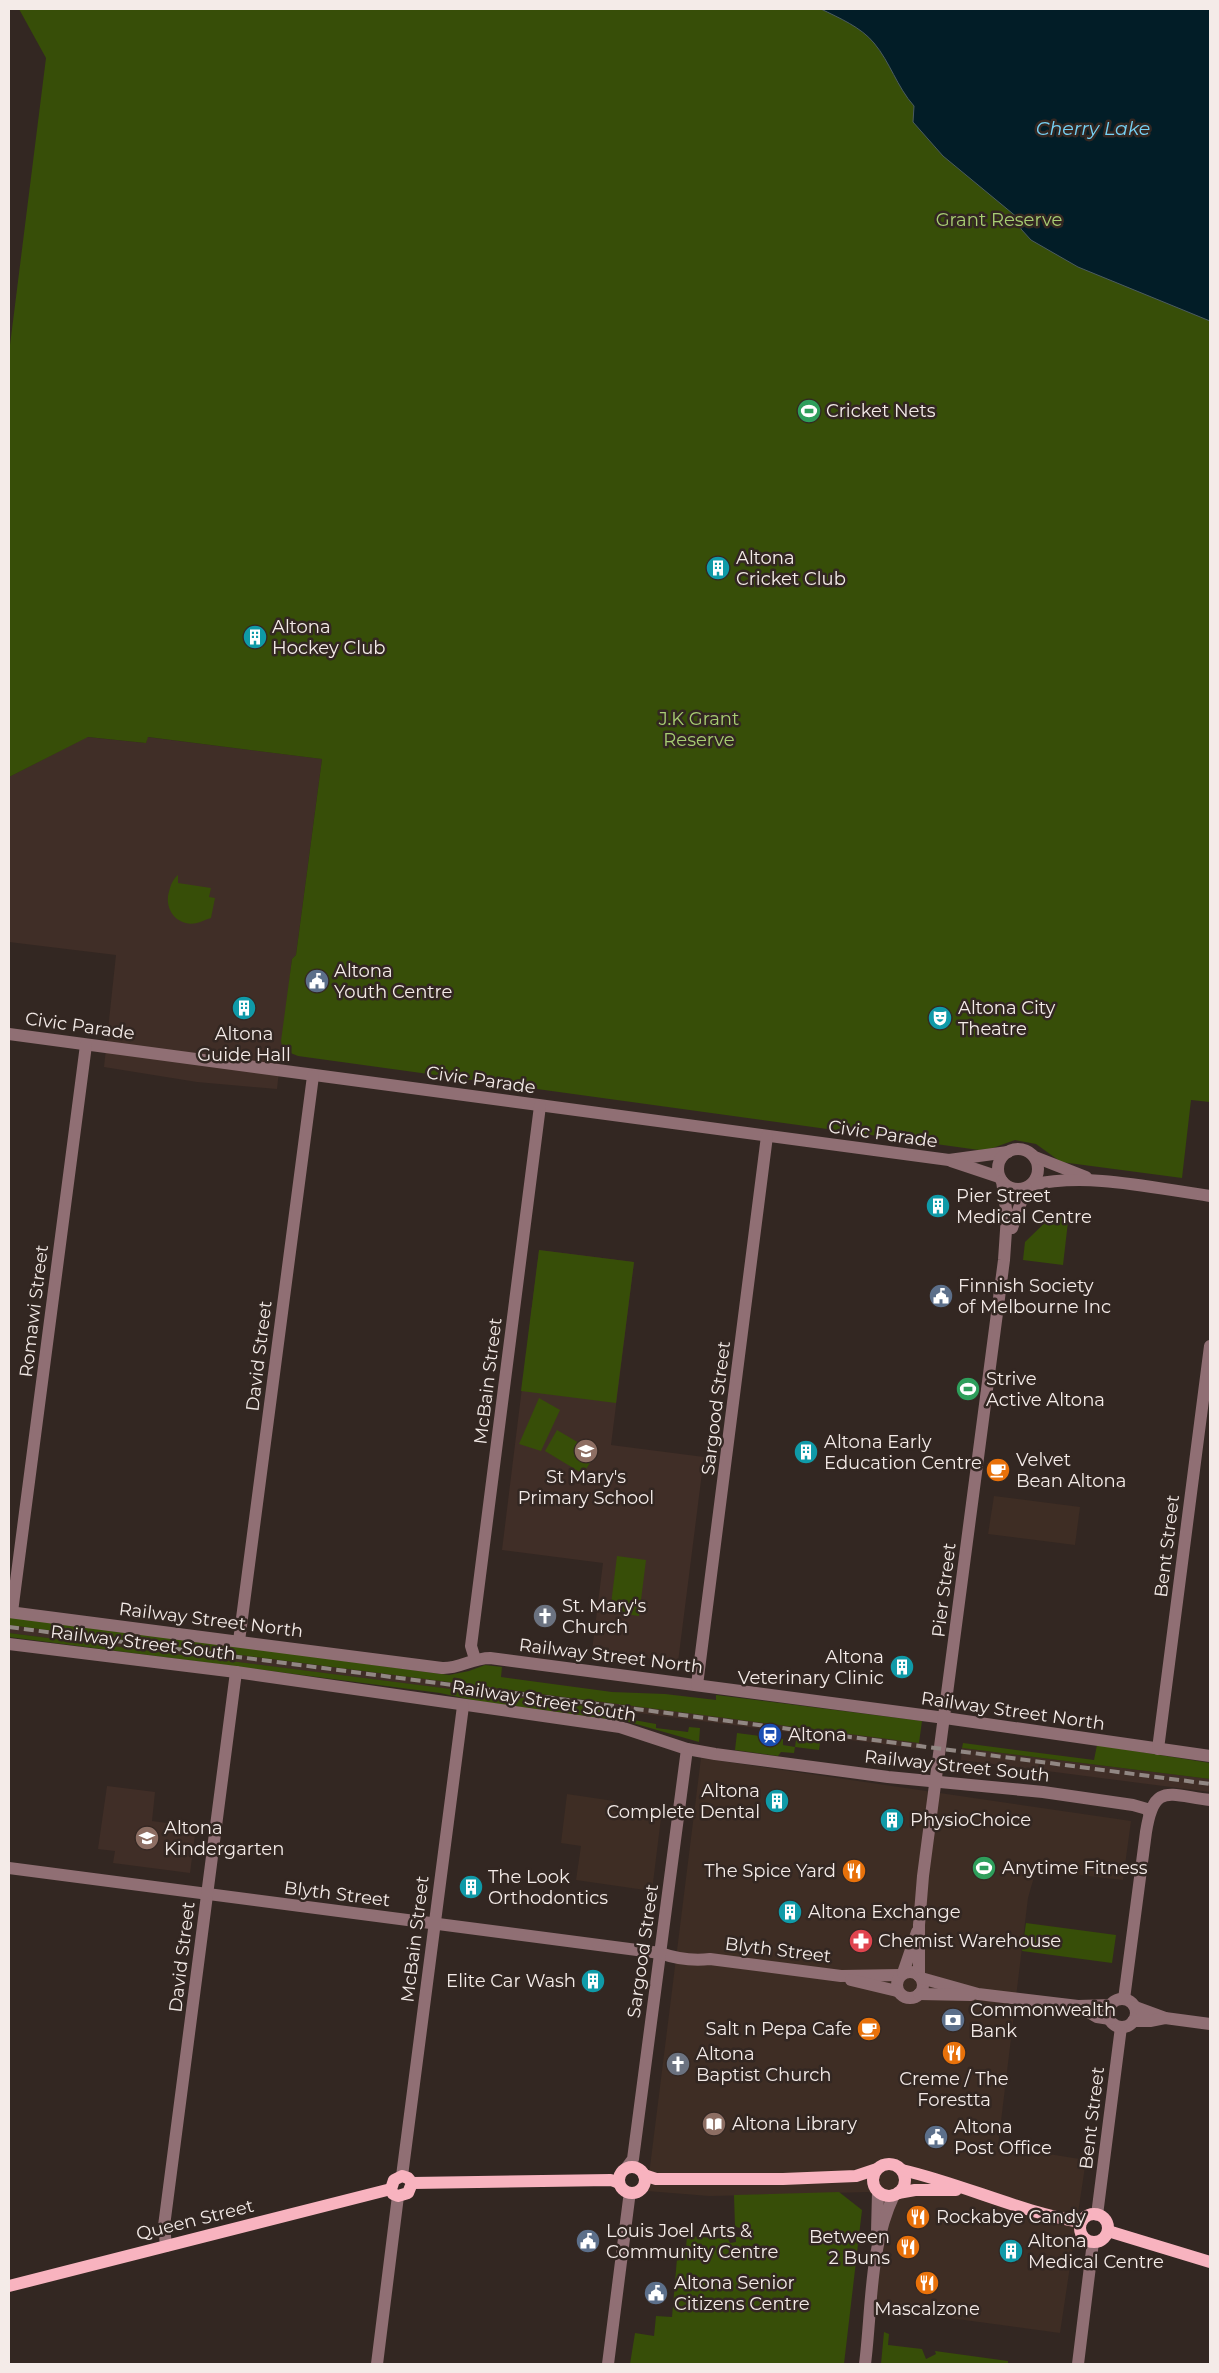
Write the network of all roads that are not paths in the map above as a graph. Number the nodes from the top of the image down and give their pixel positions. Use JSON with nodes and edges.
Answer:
{"nodes":[{"id":1,"x":9,"y":1034,"type":"edge"},
{"id":2,"x":86,"y":1044,"type":"junction"},
{"id":3,"x":313,"y":1076,"type":"junction"},
{"id":4,"x":540,"y":1106,"type":"junction"},
{"id":5,"x":767,"y":1136,"type":"junction"},
{"id":6,"x":1008,"y":1152,"type":"junction"},
{"id":7,"x":1035,"y":1157,"type":"junction"},
{"id":8,"x":949,"y":1160,"type":"junction"},
{"id":9,"x":1001,"y":1179,"type":"junction"},
{"id":10,"x":1095,"y":1181,"type":"junction"},
{"id":11,"x":1028,"y":1186,"type":"junction"},
{"id":12,"x":1210,"y":1196,"type":"edge"},
{"id":13,"x":1004,"y":1260,"type":"junction"},
{"id":14,"x":1210,"y":1346,"type":"edge"},
{"id":15,"x":11,"y":1612,"type":"edge"},
{"id":16,"x":239,"y":1641,"type":"junction"},
{"id":17,"x":9,"y":1646,"type":"edge"},
{"id":18,"x":475,"y":1660,"type":"junction"},
{"id":19,"x":236,"y":1672,"type":"junction"},
{"id":20,"x":697,"y":1685,"type":"junction"},
{"id":21,"x":463,"y":1706,"type":"junction"},
{"id":22,"x":945,"y":1718,"type":"junction"},
{"id":23,"x":688,"y":1749,"type":"junction"},
{"id":24,"x":1158,"y":1749,"type":"junction"},
{"id":25,"x":1210,"y":1756,"type":"edge"},
{"id":26,"x":936,"y":1781,"type":"junction"},
{"id":27,"x":1210,"y":1800,"type":"edge"},
{"id":28,"x":1149,"y":1812,"type":"junction"},
{"id":29,"x":9,"y":1868,"type":"edge"},
{"id":30,"x":208,"y":1896,"type":"junction"},
{"id":31,"x":434,"y":1924,"type":"junction"},
{"id":32,"x":919,"y":1925,"type":"junction"},
{"id":33,"x":660,"y":1953,"type":"junction"},
{"id":34,"x":902,"y":1974,"type":"junction"},
{"id":35,"x":841,"y":1976,"type":"junction"},
{"id":36,"x":920,"y":1977,"type":"junction"},
{"id":37,"x":898,"y":1991,"type":"junction"},
{"id":38,"x":919,"y":1994,"type":"junction"},
{"id":39,"x":978,"y":1994,"type":"junction"},
{"id":40,"x":1124,"y":1999,"type":"junction"},
{"id":41,"x":1111,"y":2004,"type":"junction"},
{"id":42,"x":1078,"y":2006,"type":"junction"},
{"id":43,"x":1135,"y":2007,"type":"junction"},
{"id":44,"x":1165,"y":2018,"type":"junction"},
{"id":45,"x":1110,"y":2019,"type":"junction"},
{"id":46,"x":1133,"y":2021,"type":"junction"},
{"id":47,"x":1210,"y":2024,"type":"edge"},
{"id":48,"x":1121,"y":2027,"type":"junction"},
{"id":49,"x":877,"y":2169,"type":"junction"},
{"id":50,"x":902,"y":2170,"type":"junction"},
{"id":51,"x":632,"y":2179,"type":"junction"},
{"id":52,"x":783,"y":2179,"type":"junction"},
{"id":53,"x":407,"y":2180,"type":"junction"},
{"id":54,"x":876,"y":2190,"type":"junction"},
{"id":55,"x":974,"y":2191,"type":"junction"},
{"id":56,"x":394,"y":2192,"type":"junction"},
{"id":57,"x":896,"y":2194,"type":"junction"},
{"id":58,"x":1097,"y":2215,"type":"junction"},
{"id":59,"x":1081,"y":2222,"type":"junction"},
{"id":60,"x":1108,"y":2231,"type":"junction"},
{"id":61,"x":1093,"y":2242,"type":"junction"},
{"id":62,"x":166,"y":2246,"type":"junction"},
{"id":63,"x":875,"y":2262,"type":"junction"},
{"id":64,"x":1210,"y":2262,"type":"edge"},
{"id":65,"x":9,"y":2286,"type":"edge"},
{"id":66,"x":377,"y":2364,"type":"edge"},
{"id":67,"x":608,"y":2364,"type":"edge"},
{"id":68,"x":865,"y":2364,"type":"edge"},
{"id":69,"x":1078,"y":2364,"type":"edge"}],
"edges":[{"from":1,"to":2,"type":"street","name":"Civic Parade"},
{"from":2,"to":3,"type":"street","name":"Civic Parade"},
{"from":2,"to":15,"type":"street","name":"Romawi Street"},
{"from":3,"to":4,"type":"street","name":"Civic Parade"},
{"from":3,"to":16,"type":"street","name":"David Street"},
{"from":4,"to":5,"type":"street","name":"Civic Parade"},
{"from":4,"to":18,"type":"street","name":"McBain Street"},
{"from":5,"to":8,"type":"street","name":"Civic Parade"},
{"from":5,"to":20,"type":"street","name":"Sargood Street"},
{"from":6,"to":7,"type":"street"},
{"from":6,"to":8,"type":"street","name":"Civic Parade"},
{"from":6,"to":9,"type":"street"},
{"from":7,"to":10,"type":"street"},
{"from":7,"to":11,"type":"street"},
{"from":8,"to":9,"type":"street","name":"Civic Parade"},
{"from":9,"to":11,"type":"street"},
{"from":9,"to":13,"type":"street","name":"Pier Street"},
{"from":10,"to":11,"type":"street"},
{"from":10,"to":12,"type":"street"},
{"from":11,"to":13,"type":"street","name":"Pier Street"},
{"from":13,"to":22,"type":"street","name":"Pier Street"},
{"from":14,"to":24,"type":"street","name":"Bent Street"},
{"from":15,"to":16,"type":"street","name":"Railway Street North"},
{"from":16,"to":18,"type":"street","name":"Railway Street North"},
{"from":17,"to":19,"type":"street","name":"Railway Street South"},
{"from":18,"to":20,"type":"street","name":"Railway Street North"},
{"from":19,"to":21,"type":"street","name":"Railway Street South"},
{"from":19,"to":30,"type":"street","name":"David Street"},
{"from":20,"to":22,"type":"street","name":"Railway Street North"},
{"from":21,"to":23,"type":"street","name":"Railway Street South"},
{"from":21,"to":31,"type":"street","name":"McBain Street"},
{"from":22,"to":24,"type":"street","name":"Railway Street North"},
{"from":22,"to":26,"type":"street","name":"Pier Street"},
{"from":23,"to":26,"type":"street","name":"Railway Street South"},
{"from":23,"to":33,"type":"street","name":"Sargood Street"},
{"from":24,"to":25,"type":"street","name":"Railway Street North"},
{"from":26,"to":28,"type":"street","name":"Railway Street South"},
{"from":26,"to":32,"type":"street","name":"Pier Street"},
{"from":27,"to":28,"type":"street"},
{"from":28,"to":40,"type":"street"},
{"from":29,"to":30,"type":"street","name":"Blyth Street"},
{"from":30,"to":31,"type":"street","name":"Blyth Street"},
{"from":30,"to":62,"type":"street","name":"David Street"},
{"from":31,"to":33,"type":"street","name":"Blyth Street"},
{"from":31,"to":53,"type":"street","name":"McBain Street"},
{"from":32,"to":34,"type":"street","name":"Pier Street"},
{"from":32,"to":36,"type":"street","name":"Pier Street"},
{"from":33,"to":35,"type":"street","name":"Blyth Street"},
{"from":33,"to":51,"type":"street","name":"Sargood Street"},
{"from":34,"to":35,"type":"street","name":"Blyth Street"},
{"from":34,"to":36,"type":"street"},
{"from":34,"to":37,"type":"street"},
{"from":35,"to":37,"type":"street","name":"Blyth Street"},
{"from":36,"to":38,"type":"street"},
{"from":36,"to":39,"type":"street"},
{"from":37,"to":38,"type":"street"},
{"from":38,"to":39,"type":"street"},
{"from":39,"to":42,"type":"street"},
{"from":40,"to":41,"type":"street"},
{"from":40,"to":43,"type":"street"},
{"from":41,"to":42,"type":"street"},
{"from":41,"to":45,"type":"street"},
{"from":42,"to":45,"type":"street"},
{"from":43,"to":44,"type":"street"},
{"from":43,"to":46,"type":"street"},
{"from":44,"to":46,"type":"street"},
{"from":44,"to":47,"type":"street"},
{"from":45,"to":48,"type":"street"},
{"from":46,"to":48,"type":"street"},
{"from":48,"to":58,"type":"street","name":"Bent Street"},
{"from":49,"to":50,"type":"main road"},
{"from":49,"to":52,"type":"main road"},
{"from":49,"to":54,"type":"main road"},
{"from":50,"to":55,"type":"main road"},
{"from":50,"to":57,"type":"main road"},
{"from":51,"to":52,"type":"main road"},
{"from":51,"to":53,"type":"main road"},
{"from":51,"to":67,"type":"street","name":"Sargood Street"},
{"from":52,"to":54,"type":"main road"},
{"from":53,"to":56,"type":"main road"},
{"from":54,"to":57,"type":"main road"},
{"from":54,"to":63,"type":"street"},
{"from":55,"to":57,"type":"main road"},
{"from":55,"to":59,"type":"main road"},
{"from":56,"to":62,"type":"main road","name":"Queen Street"},
{"from":56,"to":66,"type":"street"},
{"from":57,"to":63,"type":"street"},
{"from":58,"to":59,"type":"main road"},
{"from":58,"to":60,"type":"main road"},
{"from":59,"to":61,"type":"main road"},
{"from":60,"to":61,"type":"main road"},
{"from":60,"to":64,"type":"main road"},
{"from":61,"to":69,"type":"street"},
{"from":62,"to":65,"type":"main road","name":"Queen Street"},
{"from":63,"to":68,"type":"street"}]}
